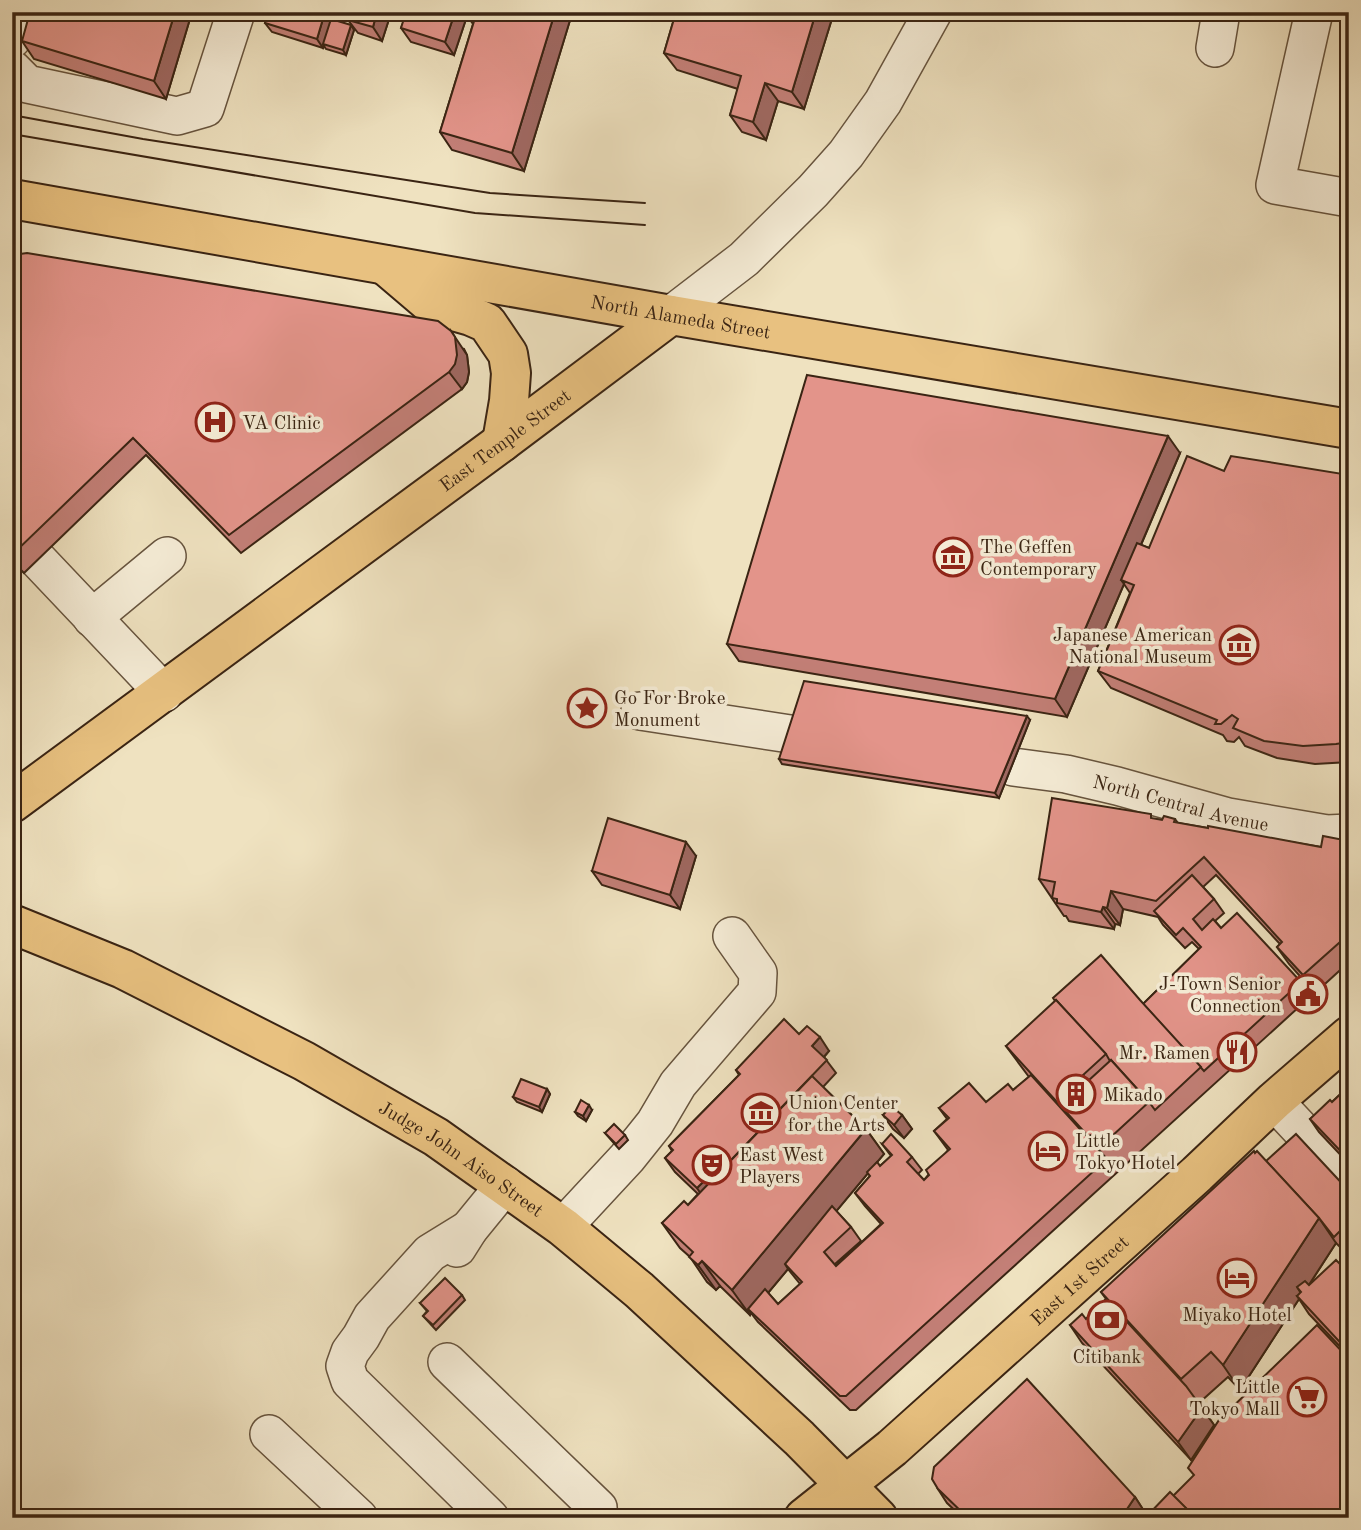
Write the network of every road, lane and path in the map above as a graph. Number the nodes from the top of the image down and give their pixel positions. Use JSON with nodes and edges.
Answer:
{"nodes":[{"id":1,"x":20,"y":12,"type":"edge"},
{"id":2,"x":236,"y":12,"type":"edge"},
{"id":3,"x":933,"y":12,"type":"edge"},
{"id":4,"x":1221,"y":12,"type":"edge"},
{"id":5,"x":1314,"y":12,"type":"edge"},
{"id":6,"x":12,"y":39,"type":"edge"},
{"id":7,"x":1215,"y":48,"type":"dead end"},
{"id":8,"x":12,"y":69,"type":"edge"},
{"id":9,"x":1349,"y":198,"type":"edge"},
{"id":10,"x":12,"y":199,"type":"edge"},
{"id":11,"x":384,"y":264,"type":"junction"},
{"id":12,"x":671,"y":315,"type":"junction"},
{"id":13,"x":1349,"y":429,"type":"edge"},
{"id":14,"x":502,"y":442,"type":"junction"},
{"id":15,"x":167,"y":555,"type":"dead end"},
{"id":16,"x":38,"y":560,"type":"edge"},
{"id":17,"x":93,"y":618,"type":"junction"},
{"id":18,"x":164,"y":693,"type":"junction"},
{"id":19,"x":640,"y":711,"type":"dead end"},
{"id":20,"x":790,"y":734,"type":"edge"},
{"id":21,"x":1013,"y":767,"type":"dead end"},
{"id":22,"x":12,"y":803,"type":"edge"},
{"id":23,"x":1349,"y":833,"type":"edge"},
{"id":24,"x":12,"y":924,"type":"edge"},
{"id":25,"x":732,"y":936,"type":"dead end"},
{"id":26,"x":1349,"y":1037,"type":"edge"},
{"id":27,"x":1274,"y":1101,"type":"junction"},
{"id":28,"x":1349,"y":1181,"type":"edge"},
{"id":29,"x":505,"y":1185,"type":"junction"},
{"id":30,"x":563,"y":1227,"type":"junction"},
{"id":31,"x":447,"y":1362,"type":"dead end"},
{"id":32,"x":270,"y":1434,"type":"dead end"},
{"id":33,"x":846,"y":1485,"type":"junction"},
{"id":34,"x":359,"y":1518,"type":"edge"},
{"id":35,"x":490,"y":1518,"type":"edge"},
{"id":36,"x":596,"y":1518,"type":"edge"},
{"id":37,"x":804,"y":1518,"type":"edge"},
{"id":38,"x":878,"y":1518,"type":"edge"}],
"edges":[{"from":1,"to":6,"type":"street"},
{"from":2,"to":8,"type":"street"},
{"from":3,"to":12,"type":"street","name":"East Temple Street"},
{"from":4,"to":7,"type":"street"},
{"from":5,"to":9,"type":"street"},
{"from":10,"to":11,"type":"main road","name":"North Alameda Street"},
{"from":11,"to":12,"type":"main road","name":"North Alameda Street"},
{"from":11,"to":14,"type":"main road"},
{"from":12,"to":13,"type":"main road","name":"North Alameda Street"},
{"from":12,"to":14,"type":"main road","name":"East Temple Street"},
{"from":14,"to":18,"type":"main road","name":"East Temple Street"},
{"from":15,"to":17,"type":"street"},
{"from":16,"to":17,"type":"street"},
{"from":17,"to":18,"type":"street"},
{"from":18,"to":22,"type":"main road","name":"East Temple Street"},
{"from":19,"to":20,"type":"street"},
{"from":21,"to":23,"type":"street","name":"North Central Avenue"},
{"from":24,"to":29,"type":"main road","name":"Judge John Aiso Street"},
{"from":25,"to":30,"type":"street"},
{"from":26,"to":27,"type":"main road","name":"East 1st Street"},
{"from":27,"to":28,"type":"street"},
{"from":27,"to":33,"type":"main road","name":"East 1st Street"},
{"from":29,"to":30,"type":"main road","name":"Judge John Aiso Street"},
{"from":29,"to":35,"type":"street"},
{"from":30,"to":33,"type":"main road","name":"Judge John Aiso Street"},
{"from":31,"to":36,"type":"street"},
{"from":32,"to":34,"type":"street"},
{"from":33,"to":37,"type":"main road","name":"East 1st Street"},
{"from":33,"to":38,"type":"main road","name":"Judge John Aiso Street"}]}
